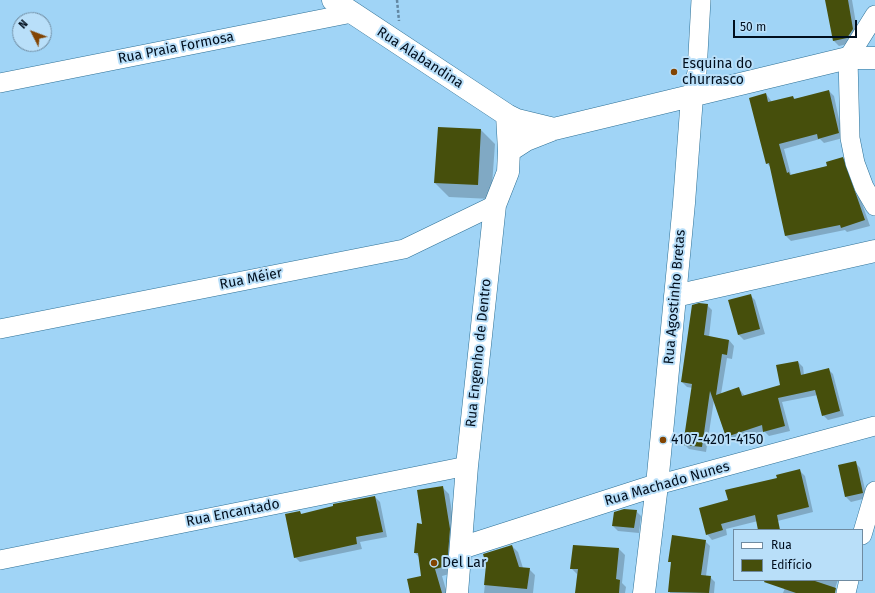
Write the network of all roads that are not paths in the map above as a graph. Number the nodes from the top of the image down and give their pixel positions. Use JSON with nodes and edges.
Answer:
{"nodes":[{"id":1,"x":333,"y":0,"type":"edge"},
{"id":2,"x":696,"y":3,"type":"edge"},
{"id":3,"x":352,"y":13,"type":"junction"},
{"id":4,"x":875,"y":15,"type":"edge"},
{"id":5,"x":848,"y":58,"type":"junction"},
{"id":6,"x":875,"y":58,"type":"edge"},
{"id":7,"x":0,"y":83,"type":"edge"},
{"id":8,"x":692,"y":97,"type":"junction"},
{"id":9,"x":507,"y":115,"type":"junction"},
{"id":10,"x":554,"y":129,"type":"junction"},
{"id":11,"x":509,"y":151,"type":"junction"},
{"id":12,"x":495,"y":205,"type":"junction"},
{"id":13,"x":875,"y":206,"type":"edge"},
{"id":14,"x":875,"y":251,"type":"edge"},
{"id":15,"x":675,"y":296,"type":"junction"},
{"id":16,"x":0,"y":329,"type":"edge"},
{"id":17,"x":875,"y":426,"type":"edge"},
{"id":18,"x":467,"y":466,"type":"junction"},
{"id":19,"x":657,"y":485,"type":"junction"},
{"id":20,"x":875,"y":491,"type":"edge"},
{"id":21,"x":863,"y":532,"type":"edge"},
{"id":22,"x":461,"y":548,"type":"junction"},
{"id":23,"x":0,"y":560,"type":"edge"},
{"id":24,"x":849,"y":581,"type":"edge"},
{"id":25,"x":457,"y":593,"type":"edge"},
{"id":26,"x":644,"y":593,"type":"edge"},
{"id":27,"x":846,"y":593,"type":"edge"}],
"edges":[{"from":1,"to":3,"type":"street","name":"Rua Alabandina"},
{"from":2,"to":8,"type":"street","name":"Rua Agostinho Bretas"},
{"from":3,"to":7,"type":"street","name":"Rua Praia Formosa"},
{"from":3,"to":9,"type":"street","name":"Rua Alabandina"},
{"from":4,"to":5,"type":"street"},
{"from":5,"to":6,"type":"street"},
{"from":5,"to":8,"type":"street"},
{"from":5,"to":13,"type":"street"},
{"from":8,"to":10,"type":"street"},
{"from":8,"to":15,"type":"street","name":"Rua Agostinho Bretas"},
{"from":9,"to":10,"type":"street","name":"Rua Alabandina"},
{"from":9,"to":11,"type":"street","name":"Rua Engenho de Dentro"},
{"from":10,"to":11,"type":"street"},
{"from":11,"to":12,"type":"street","name":"Rua Engenho de Dentro"},
{"from":12,"to":16,"type":"street","name":"Rua Méier"},
{"from":12,"to":18,"type":"street","name":"Rua Engenho de Dentro"},
{"from":14,"to":15,"type":"street"},
{"from":15,"to":19,"type":"street","name":"Rua Agostinho Bretas"},
{"from":17,"to":19,"type":"street","name":"Rua Machado Nunes"},
{"from":18,"to":22,"type":"street","name":"Rua Engenho de Dentro"},
{"from":18,"to":23,"type":"street","name":"Rua Encantado"},
{"from":19,"to":22,"type":"street","name":"Rua Machado Nunes"},
{"from":19,"to":26,"type":"street","name":"Rua Agostinho Bretas"},
{"from":20,"to":21,"type":"street"},
{"from":22,"to":25,"type":"street","name":"Rua Engenho de Dentro"},
{"from":24,"to":27,"type":"street"}]}
